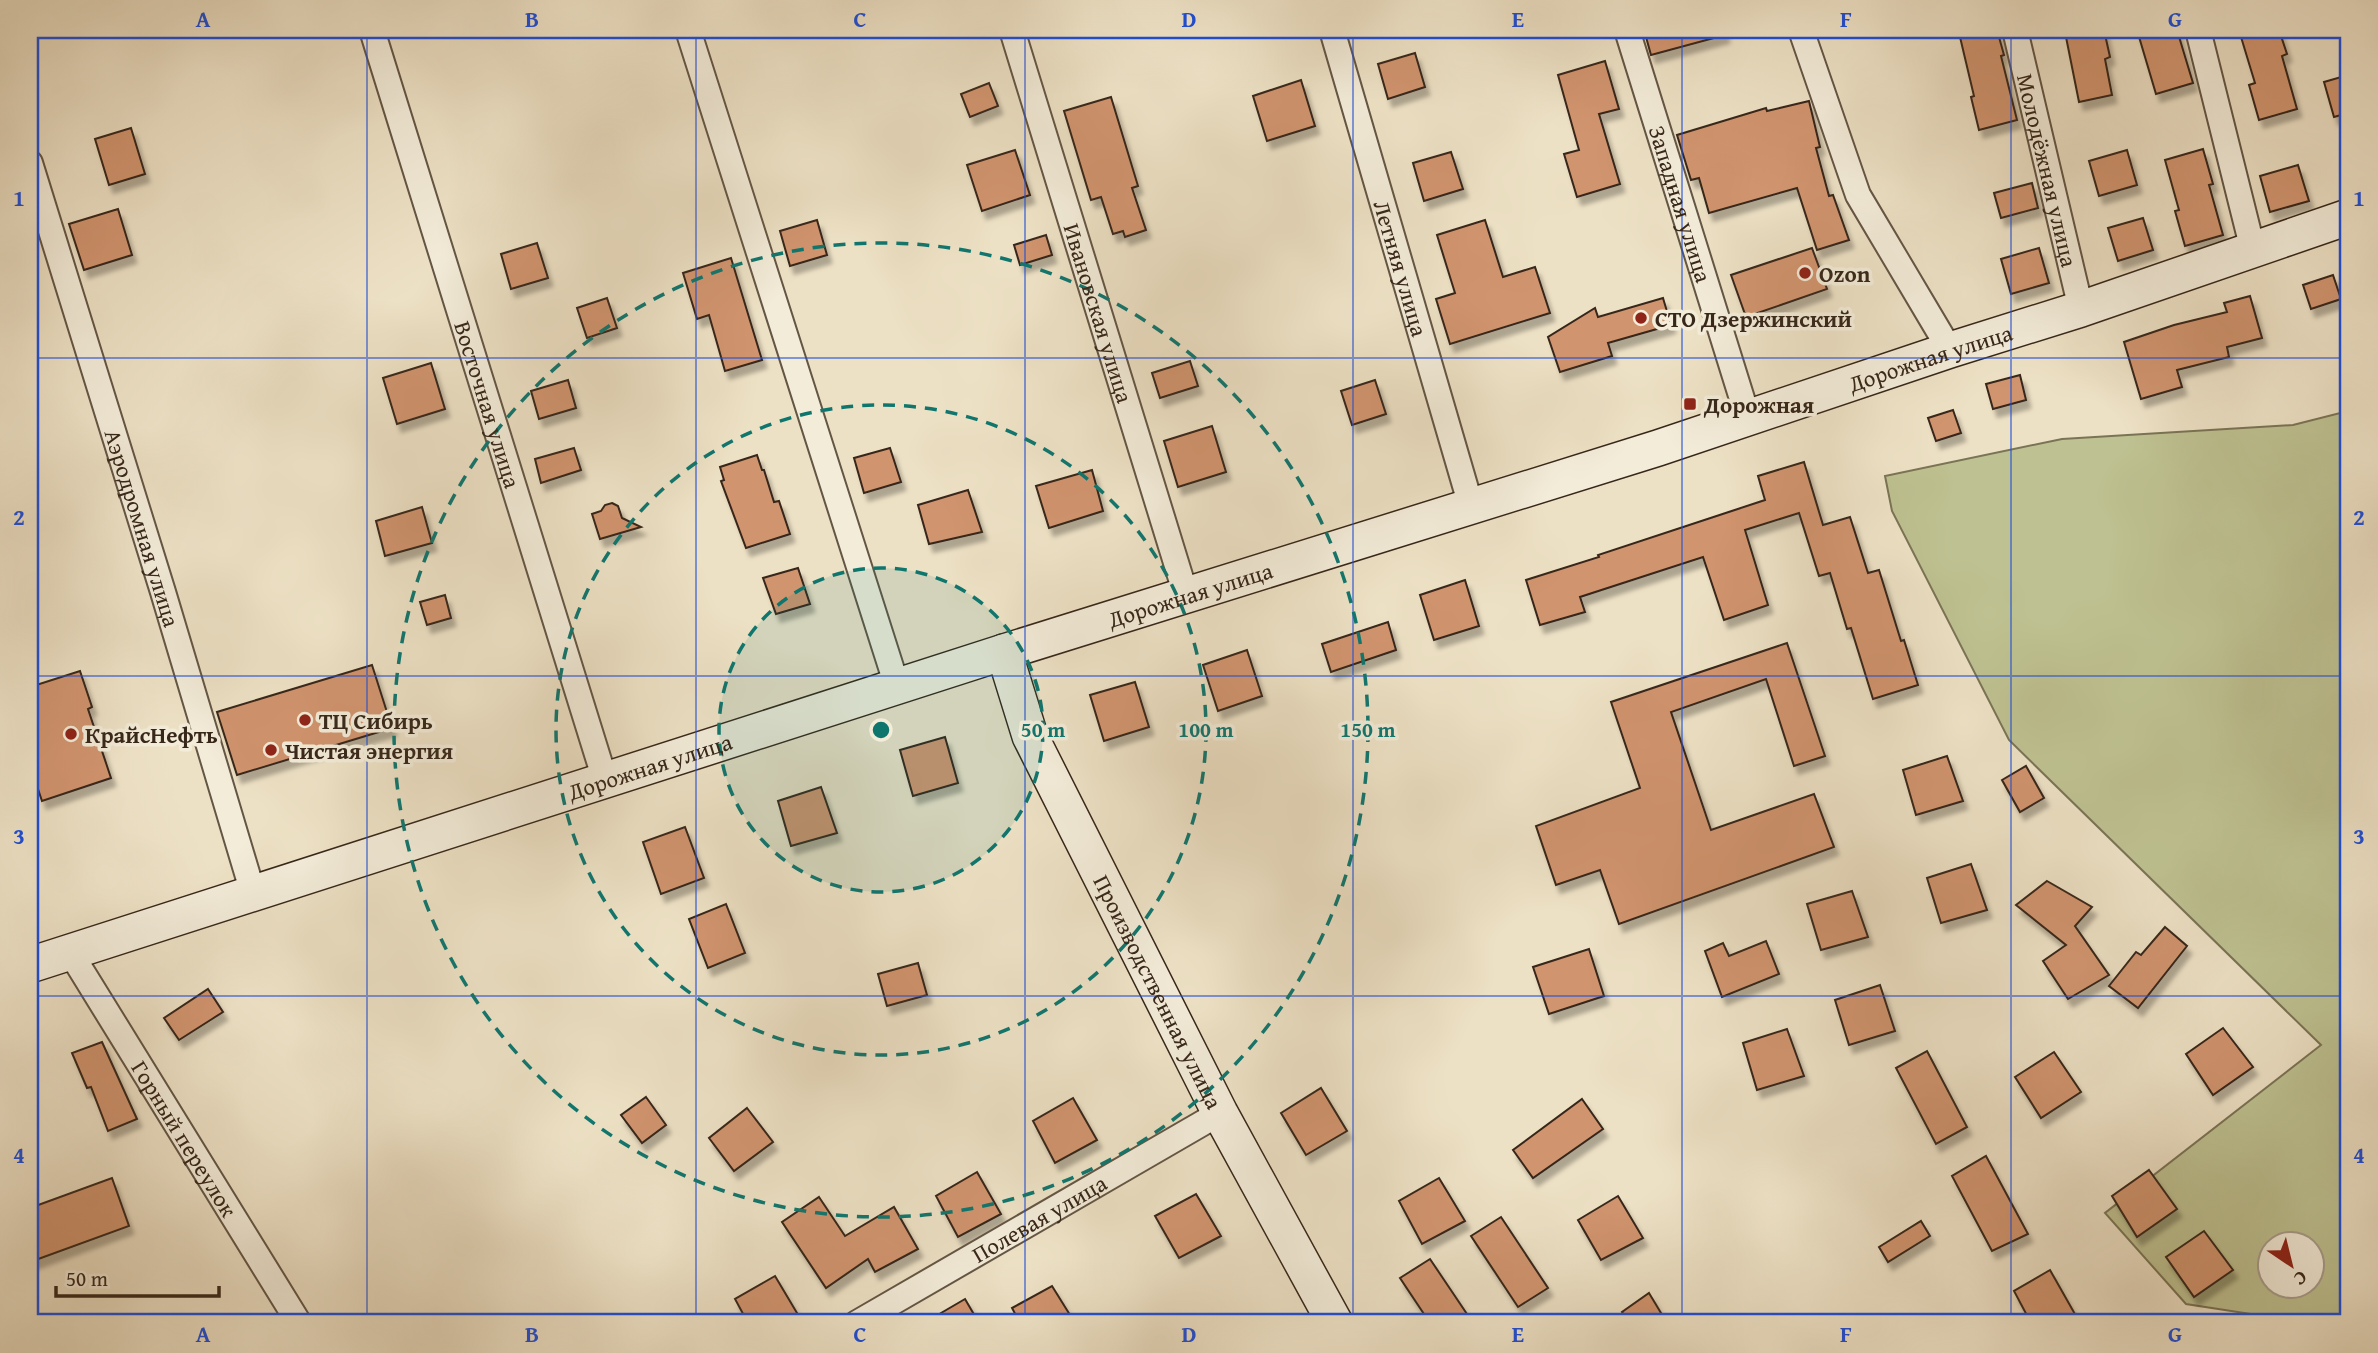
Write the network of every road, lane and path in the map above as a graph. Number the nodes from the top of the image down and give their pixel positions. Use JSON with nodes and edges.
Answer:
{"nodes":[{"id":1,"x":372,"y":30,"type":"edge"},
{"id":2,"x":688,"y":30,"type":"edge"},
{"id":3,"x":1012,"y":30,"type":"edge"},
{"id":4,"x":1332,"y":30,"type":"edge"},
{"id":5,"x":1628,"y":30,"type":"edge"},
{"id":6,"x":1801,"y":30,"type":"edge"},
{"id":7,"x":2015,"y":30,"type":"edge"},
{"id":8,"x":2198,"y":30,"type":"edge"},
{"id":9,"x":30,"y":163,"type":"edge"},
{"id":10,"x":2348,"y":217,"type":"edge"},
{"id":11,"x":2253,"y":250,"type":"junction"},
{"id":12,"x":2081,"y":309,"type":"junction"},
{"id":13,"x":1950,"y":350,"type":"junction"},
{"id":14,"x":1748,"y":418,"type":"junction"},
{"id":15,"x":1471,"y":506,"type":"junction"},
{"id":16,"x":1186,"y":596,"type":"junction"},
{"id":17,"x":1059,"y":635,"type":"junction"},
{"id":18,"x":1004,"y":652,"type":"junction"},
{"id":19,"x":912,"y":681,"type":"junction"},
{"id":20,"x":1030,"y":736,"type":"junction"},
{"id":21,"x":605,"y":780,"type":"junction"},
{"id":22,"x":253,"y":893,"type":"junction"},
{"id":23,"x":70,"y":953,"type":"junction"},
{"id":24,"x":30,"y":965,"type":"edge"},
{"id":25,"x":1220,"y":1112,"type":"junction"},
{"id":26,"x":298,"y":1322,"type":"edge"},
{"id":27,"x":857,"y":1323,"type":"edge"},
{"id":28,"x":1335,"y":1323,"type":"edge"}],
"edges":[{"from":1,"to":21,"type":"street","name":"Восточная улица"},
{"from":2,"to":19,"type":"street"},
{"from":3,"to":16,"type":"street","name":"Ивановская улица"},
{"from":4,"to":15,"type":"street","name":"Летняя улица"},
{"from":5,"to":14,"type":"street","name":"Западная улица"},
{"from":6,"to":13,"type":"street"},
{"from":7,"to":12,"type":"street","name":"Молодёжная улица"},
{"from":8,"to":11,"type":"street"},
{"from":9,"to":22,"type":"street","name":"Аэродромная улица"},
{"from":10,"to":11,"type":"main road","name":"Дорожная улица"},
{"from":11,"to":12,"type":"main road","name":"Дорожная улица"},
{"from":12,"to":13,"type":"main road","name":"Дорожная улица"},
{"from":13,"to":14,"type":"main road","name":"Дорожная улица"},
{"from":14,"to":15,"type":"main road","name":"Дорожная улица"},
{"from":15,"to":16,"type":"main road","name":"Дорожная улица"},
{"from":16,"to":17,"type":"main road","name":"Дорожная улица"},
{"from":17,"to":18,"type":"main road","name":"Дорожная улица"},
{"from":17,"to":20,"type":"main road"},
{"from":18,"to":19,"type":"main road","name":"Дорожная улица"},
{"from":18,"to":20,"type":"main road","name":"Производственная улица"},
{"from":19,"to":20,"type":"main road"},
{"from":19,"to":21,"type":"main road","name":"Дорожная улица"},
{"from":20,"to":25,"type":"main road","name":"Производственная улица"},
{"from":21,"to":22,"type":"main road","name":"Дорожная улица"},
{"from":22,"to":23,"type":"main road","name":"Дорожная улица"},
{"from":23,"to":24,"type":"main road","name":"Дорожная улица"},
{"from":23,"to":26,"type":"street","name":"Горный переулок"},
{"from":25,"to":27,"type":"street","name":"Полевая улица"},
{"from":25,"to":28,"type":"main road","name":"Производственная улица"}]}
